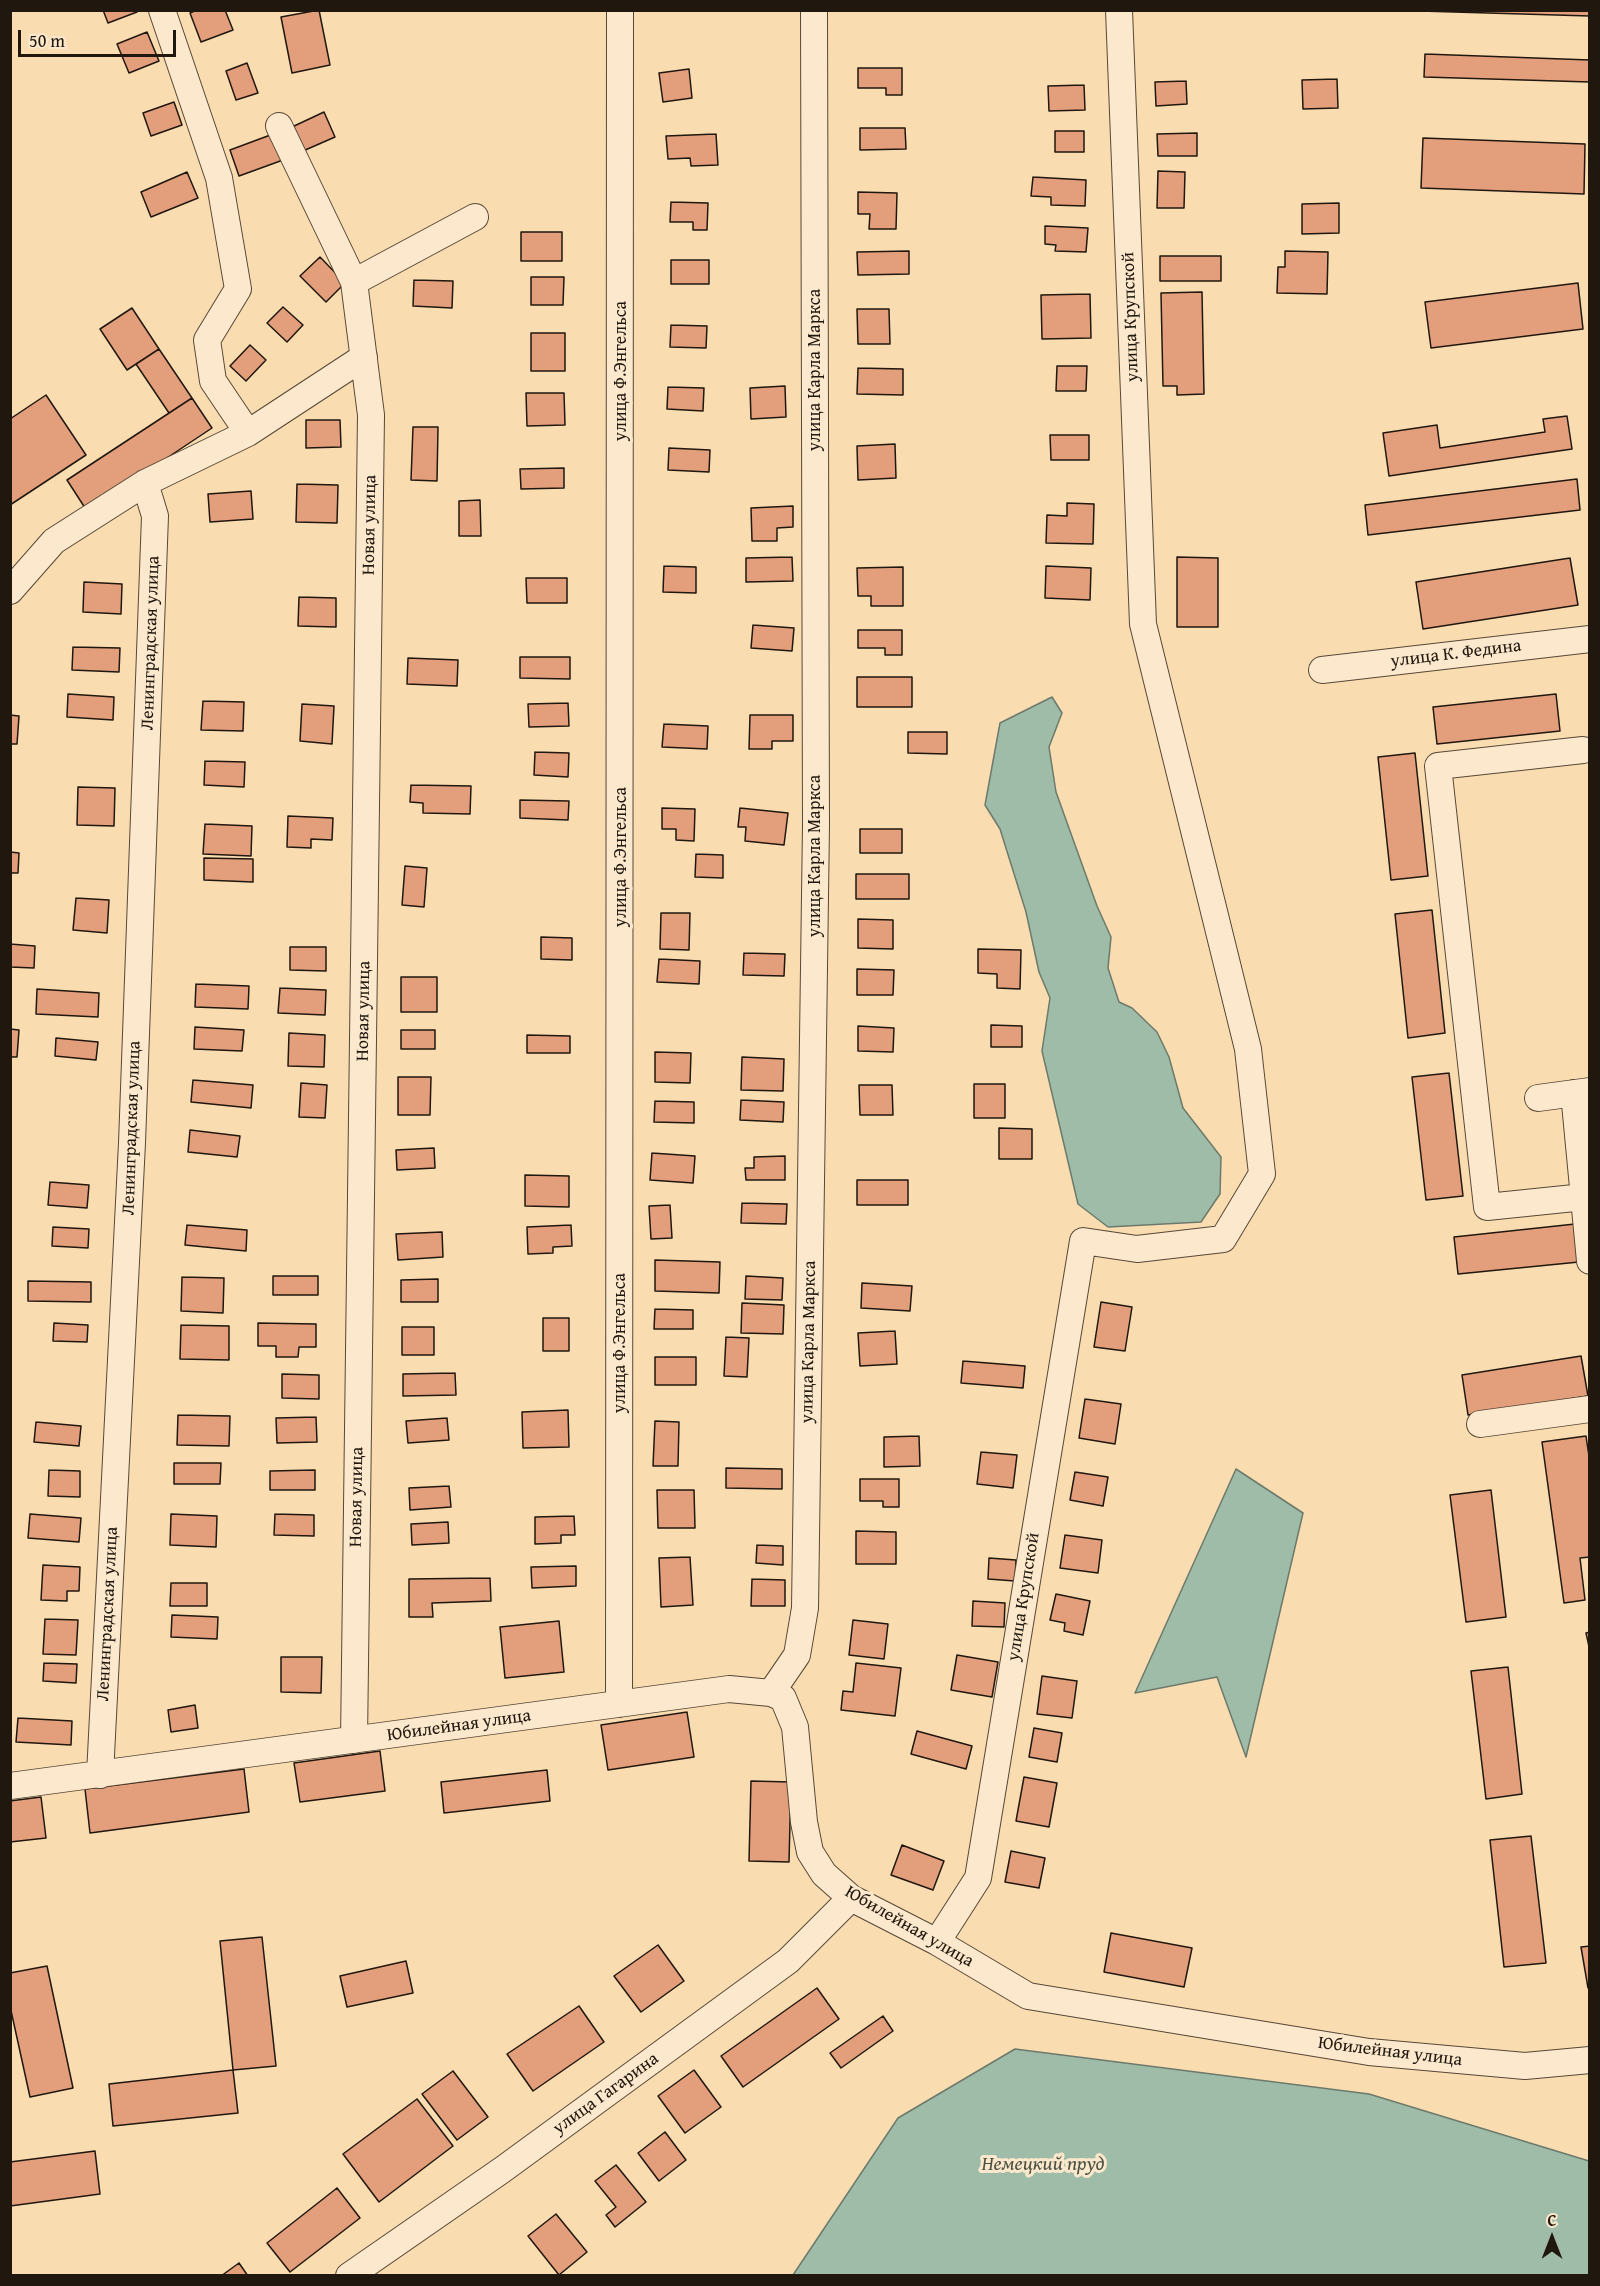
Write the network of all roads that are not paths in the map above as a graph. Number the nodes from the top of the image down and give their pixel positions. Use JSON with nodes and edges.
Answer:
{"nodes":[{"id":1,"x":162,"y":10,"type":"edge"},
{"id":2,"x":620,"y":10,"type":"edge"},
{"id":3,"x":814,"y":10,"type":"edge"},
{"id":4,"x":1119,"y":10,"type":"edge"},
{"id":5,"x":279,"y":126,"type":"dead end"},
{"id":6,"x":475,"y":217,"type":"dead end"},
{"id":7,"x":354,"y":282,"type":"junction"},
{"id":8,"x":364,"y":357,"type":"junction"},
{"id":9,"x":248,"y":433,"type":"junction"},
{"id":10,"x":145,"y":483,"type":"junction"},
{"id":11,"x":10,"y":591,"type":"edge"},
{"id":12,"x":1590,"y":639,"type":"edge"},
{"id":13,"x":1322,"y":670,"type":"dead end"},
{"id":14,"x":1583,"y":750,"type":"dead end"},
{"id":15,"x":1582,"y":1092,"type":"edge"},
{"id":16,"x":1538,"y":1098,"type":"dead end"},
{"id":17,"x":1584,"y":1197,"type":"junction"},
{"id":18,"x":1590,"y":1260,"type":"edge"},
{"id":19,"x":1590,"y":1409,"type":"edge"},
{"id":20,"x":1479,"y":1424,"type":"dead end"},
{"id":21,"x":771,"y":1693,"type":"junction"},
{"id":22,"x":619,"y":1704,"type":"junction"},
{"id":23,"x":354,"y":1740,"type":"junction"},
{"id":24,"x":99,"y":1775,"type":"junction"},
{"id":25,"x":10,"y":1786,"type":"edge"},
{"id":26,"x":851,"y":1898,"type":"junction"},
{"id":27,"x":937,"y":1942,"type":"junction"},
{"id":28,"x":1590,"y":2060,"type":"edge"},
{"id":29,"x":349,"y":2276,"type":"edge"}],
"edges":[{"from":1,"to":9,"type":"street"},
{"from":2,"to":22,"type":"street","name":"улица Ф.Энгельса"},
{"from":3,"to":21,"type":"street","name":"улица Карла Маркса"},
{"from":4,"to":27,"type":"street","name":"улица Крупской"},
{"from":5,"to":7,"type":"street","name":"Новая улица"},
{"from":6,"to":7,"type":"street"},
{"from":7,"to":8,"type":"street","name":"Новая улица"},
{"from":8,"to":9,"type":"street"},
{"from":8,"to":23,"type":"street","name":"Новая улица"},
{"from":9,"to":10,"type":"street"},
{"from":10,"to":11,"type":"street"},
{"from":10,"to":24,"type":"street","name":"Ленинградская улица"},
{"from":12,"to":13,"type":"street","name":"улица К. Федина"},
{"from":14,"to":17,"type":"street"},
{"from":15,"to":16,"type":"street"},
{"from":15,"to":17,"type":"street"},
{"from":17,"to":18,"type":"street"},
{"from":19,"to":20,"type":"street"},
{"from":21,"to":22,"type":"street","name":"Юбилейная улица"},
{"from":21,"to":26,"type":"street","name":"Юбилейная улица"},
{"from":22,"to":23,"type":"street","name":"Юбилейная улица"},
{"from":23,"to":24,"type":"street","name":"Юбилейная улица"},
{"from":24,"to":25,"type":"street","name":"Юбилейная улица"},
{"from":26,"to":27,"type":"street","name":"Юбилейная улица"},
{"from":26,"to":29,"type":"street","name":"улица Гагарина"},
{"from":27,"to":28,"type":"street","name":"Юбилейная улица"}]}
